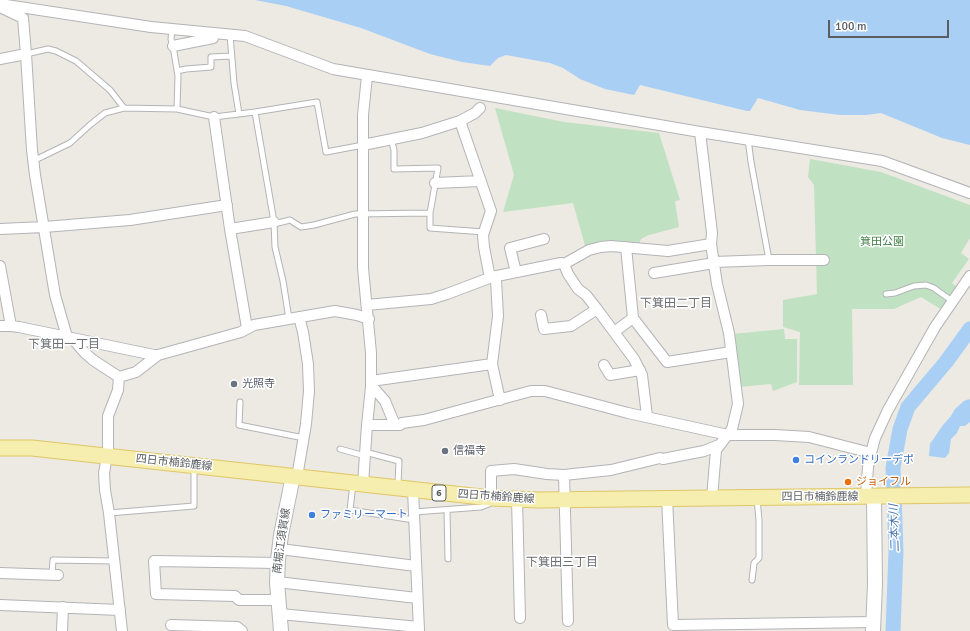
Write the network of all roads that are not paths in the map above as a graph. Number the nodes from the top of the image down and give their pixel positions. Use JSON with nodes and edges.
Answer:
{"nodes":[{"id":1,"x":0,"y":4,"type":"edge"},
{"id":2,"x":0,"y":8,"type":"edge"},
{"id":3,"x":172,"y":30,"type":"junction"},
{"id":4,"x":213,"y":34,"type":"junction"},
{"id":5,"x":230,"y":35,"type":"junction"},
{"id":6,"x":173,"y":46,"type":"junction"},
{"id":7,"x":26,"y":54,"type":"junction"},
{"id":8,"x":231,"y":56,"type":"junction"},
{"id":9,"x":0,"y":59,"type":"edge"},
{"id":10,"x":177,"y":71,"type":"junction"},
{"id":11,"x":367,"y":76,"type":"junction"},
{"id":12,"x":124,"y":108,"type":"junction"},
{"id":13,"x":480,"y":108,"type":"dead end"},
{"id":14,"x":177,"y":109,"type":"junction"},
{"id":15,"x":255,"y":112,"type":"junction"},
{"id":16,"x":239,"y":114,"type":"junction"},
{"id":17,"x":214,"y":117,"type":"junction"},
{"id":18,"x":460,"y":121,"type":"junction"},
{"id":19,"x":700,"y":132,"type":"junction"},
{"id":20,"x":392,"y":139,"type":"junction"},
{"id":21,"x":748,"y":139,"type":"junction"},
{"id":22,"x":363,"y":145,"type":"junction"},
{"id":23,"x":33,"y":161,"type":"junction"},
{"id":24,"x":481,"y":181,"type":"junction"},
{"id":25,"x":435,"y":183,"type":"junction"},
{"id":26,"x":970,"y":193,"type":"edge"},
{"id":27,"x":227,"y":205,"type":"junction"},
{"id":28,"x":430,"y":213,"type":"junction"},
{"id":29,"x":363,"y":214,"type":"junction"},
{"id":30,"x":274,"y":223,"type":"junction"},
{"id":31,"x":44,"y":227,"type":"junction"},
{"id":32,"x":0,"y":228,"type":"edge"},
{"id":33,"x":230,"y":229,"type":"junction"},
{"id":34,"x":484,"y":232,"type":"junction"},
{"id":35,"x":544,"y":239,"type":"dead end"},
{"id":36,"x":711,"y":244,"type":"junction"},
{"id":37,"x":626,"y":247,"type":"junction"},
{"id":38,"x":768,"y":260,"type":"junction"},
{"id":39,"x":824,"y":260,"type":"dead end"},
{"id":40,"x":714,"y":263,"type":"junction"},
{"id":41,"x":564,"y":264,"type":"junction"},
{"id":42,"x":0,"y":266,"type":"edge"},
{"id":43,"x":516,"y":272,"type":"junction"},
{"id":44,"x":654,"y":273,"type":"dead end"},
{"id":45,"x":970,"y":276,"type":"edge"},
{"id":46,"x":492,"y":277,"type":"junction"},
{"id":47,"x":966,"y":289,"type":"edge"},
{"id":48,"x":886,"y":294,"type":"dead end"},
{"id":49,"x":952,"y":300,"type":"junction"},
{"id":50,"x":366,"y":306,"type":"junction"},
{"id":51,"x":597,"y":309,"type":"junction"},
{"id":52,"x":542,"y":315,"type":"dead end"},
{"id":53,"x":294,"y":318,"type":"junction"},
{"id":54,"x":633,"y":318,"type":"junction"},
{"id":55,"x":369,"y":319,"type":"junction"},
{"id":56,"x":0,"y":326,"type":"edge"},
{"id":57,"x":11,"y":326,"type":"junction"},
{"id":58,"x":247,"y":328,"type":"junction"},
{"id":59,"x":614,"y":332,"type":"junction"},
{"id":60,"x":70,"y":337,"type":"junction"},
{"id":61,"x":731,"y":352,"type":"junction"},
{"id":62,"x":158,"y":355,"type":"junction"},
{"id":63,"x":492,"y":364,"type":"junction"},
{"id":64,"x":604,"y":365,"type":"dead end"},
{"id":65,"x":640,"y":370,"type":"junction"},
{"id":66,"x":119,"y":377,"type":"junction"},
{"id":67,"x":371,"y":383,"type":"junction"},
{"id":68,"x":500,"y":400,"type":"junction"},
{"id":69,"x":240,"y":402,"type":"dead end"},
{"id":70,"x":647,"y":416,"type":"junction"},
{"id":71,"x":395,"y":425,"type":"junction"},
{"id":72,"x":367,"y":426,"type":"junction"},
{"id":73,"x":728,"y":435,"type":"junction"},
{"id":74,"x":304,"y":438,"type":"junction"},
{"id":75,"x":719,"y":445,"type":"junction"},
{"id":76,"x":0,"y":448,"type":"edge"},
{"id":77,"x":340,"y":449,"type":"dead end"},
{"id":78,"x":870,"y":452,"type":"junction"},
{"id":79,"x":365,"y":454,"type":"junction"},
{"id":80,"x":107,"y":456,"type":"junction"},
{"id":81,"x":194,"y":465,"type":"junction"},
{"id":82,"x":564,"y":475,"type":"junction"},
{"id":83,"x":295,"y":476,"type":"junction"},
{"id":84,"x":358,"y":484,"type":"junction"},
{"id":85,"x":398,"y":488,"type":"junction"},
{"id":86,"x":413,"y":490,"type":"junction"},
{"id":87,"x":970,"y":495,"type":"edge"},
{"id":88,"x":873,"y":496,"type":"junction"},
{"id":89,"x":756,"y":497,"type":"junction"},
{"id":90,"x":491,"y":498,"type":"junction"},
{"id":91,"x":667,"y":498,"type":"junction"},
{"id":92,"x":712,"y":498,"type":"junction"},
{"id":93,"x":517,"y":499,"type":"junction"},
{"id":94,"x":564,"y":499,"type":"junction"},
{"id":95,"x":447,"y":510,"type":"junction"},
{"id":96,"x":109,"y":513,"type":"junction"},
{"id":97,"x":414,"y":516,"type":"junction"},
{"id":98,"x":280,"y":549,"type":"junction"},
{"id":99,"x":448,"y":559,"type":"dead end"},
{"id":100,"x":114,"y":560,"type":"junction"},
{"id":101,"x":278,"y":563,"type":"junction"},
{"id":102,"x":416,"y":566,"type":"junction"},
{"id":103,"x":0,"y":573,"type":"edge"},
{"id":104,"x":55,"y":574,"type":"joint"},
{"id":105,"x":752,"y":580,"type":"dead end"},
{"id":106,"x":277,"y":582,"type":"junction"},
{"id":107,"x":417,"y":598,"type":"junction"},
{"id":108,"x":0,"y":606,"type":"edge"},
{"id":109,"x":63,"y":607,"type":"junction"},
{"id":110,"x":280,"y":607,"type":"junction"},
{"id":111,"x":120,"y":610,"type":"junction"},
{"id":112,"x":520,"y":618,"type":"dead end"},
{"id":113,"x":568,"y":621,"type":"dead end"},
{"id":114,"x":171,"y":626,"type":"dead end"},
{"id":115,"x":873,"y":626,"type":"edge"},
{"id":116,"x":419,"y":629,"type":"edge"},
{"id":117,"x":62,"y":631,"type":"edge"},
{"id":118,"x":122,"y":631,"type":"edge"},
{"id":119,"x":242,"y":631,"type":"edge"},
{"id":120,"x":281,"y":631,"type":"edge"}],
"edges":[{"from":1,"to":3,"type":"street"},
{"from":2,"to":7,"type":"street"},
{"from":3,"to":4,"type":"street"},
{"from":3,"to":6,"type":"lane"},
{"from":4,"to":5,"type":"street"},
{"from":4,"to":6,"type":"street"},
{"from":5,"to":8,"type":"lane"},
{"from":5,"to":11,"type":"street"},
{"from":6,"to":10,"type":"lane"},
{"from":7,"to":9,"type":"street"},
{"from":7,"to":12,"type":"lane"},
{"from":7,"to":23,"type":"street"},
{"from":8,"to":10,"type":"lane"},
{"from":8,"to":16,"type":"lane"},
{"from":10,"to":14,"type":"lane"},
{"from":11,"to":19,"type":"street"},
{"from":11,"to":22,"type":"street"},
{"from":12,"to":14,"type":"lane"},
{"from":12,"to":23,"type":"lane"},
{"from":13,"to":18,"type":"street"},
{"from":14,"to":17,"type":"lane"},
{"from":15,"to":16,"type":"lane"},
{"from":15,"to":22,"type":"lane"},
{"from":15,"to":30,"type":"lane"},
{"from":16,"to":17,"type":"lane"},
{"from":17,"to":27,"type":"street"},
{"from":18,"to":20,"type":"street"},
{"from":18,"to":24,"type":"street"},
{"from":19,"to":21,"type":"street"},
{"from":19,"to":36,"type":"street"},
{"from":20,"to":22,"type":"street"},
{"from":20,"to":25,"type":"lane"},
{"from":21,"to":26,"type":"street"},
{"from":21,"to":38,"type":"lane"},
{"from":22,"to":29,"type":"street"},
{"from":23,"to":31,"type":"street"},
{"from":24,"to":25,"type":"street"},
{"from":24,"to":34,"type":"street"},
{"from":25,"to":28,"type":"lane"},
{"from":27,"to":31,"type":"street"},
{"from":27,"to":33,"type":"street"},
{"from":28,"to":29,"type":"lane"},
{"from":28,"to":34,"type":"lane"},
{"from":29,"to":30,"type":"lane"},
{"from":29,"to":50,"type":"street"},
{"from":30,"to":33,"type":"street"},
{"from":30,"to":53,"type":"lane"},
{"from":31,"to":32,"type":"street"},
{"from":31,"to":60,"type":"street"},
{"from":33,"to":58,"type":"street"},
{"from":34,"to":46,"type":"street"},
{"from":35,"to":43,"type":"street"},
{"from":36,"to":37,"type":"street"},
{"from":36,"to":40,"type":"street"},
{"from":37,"to":41,"type":"street"},
{"from":37,"to":54,"type":"street"},
{"from":38,"to":39,"type":"street"},
{"from":38,"to":40,"type":"street"},
{"from":40,"to":44,"type":"street"},
{"from":40,"to":61,"type":"street"},
{"from":41,"to":43,"type":"street"},
{"from":41,"to":51,"type":"street"},
{"from":42,"to":57,"type":"street"},
{"from":43,"to":46,"type":"street"},
{"from":45,"to":47,"type":"street"},
{"from":46,"to":50,"type":"street"},
{"from":46,"to":63,"type":"street"},
{"from":47,"to":49,"type":"street"},
{"from":48,"to":49,"type":"lane"},
{"from":49,"to":78,"type":"street"},
{"from":50,"to":55,"type":"street"},
{"from":51,"to":52,"type":"street"},
{"from":51,"to":59,"type":"street"},
{"from":53,"to":55,"type":"street"},
{"from":53,"to":58,"type":"street"},
{"from":53,"to":74,"type":"street"},
{"from":54,"to":59,"type":"street"},
{"from":54,"to":61,"type":"street"},
{"from":55,"to":67,"type":"street"},
{"from":56,"to":57,"type":"street"},
{"from":57,"to":60,"type":"street"},
{"from":58,"to":62,"type":"street"},
{"from":59,"to":65,"type":"street"},
{"from":60,"to":62,"type":"street"},
{"from":60,"to":66,"type":"street"},
{"from":61,"to":73,"type":"street"},
{"from":62,"to":66,"type":"street"},
{"from":63,"to":67,"type":"street"},
{"from":63,"to":68,"type":"street"},
{"from":64,"to":65,"type":"street"},
{"from":65,"to":70,"type":"street"},
{"from":66,"to":80,"type":"street"},
{"from":67,"to":71,"type":"street"},
{"from":67,"to":72,"type":"street"},
{"from":68,"to":70,"type":"street"},
{"from":68,"to":71,"type":"street"},
{"from":69,"to":74,"type":"lane"},
{"from":70,"to":73,"type":"street"},
{"from":71,"to":72,"type":"street"},
{"from":72,"to":79,"type":"street"},
{"from":73,"to":75,"type":"street"},
{"from":73,"to":78,"type":"street"},
{"from":74,"to":83,"type":"street"},
{"from":75,"to":82,"type":"street"},
{"from":75,"to":92,"type":"street"},
{"from":76,"to":80,"type":"main road","name":"四日市楠鈴鹿線","number":"6"},
{"from":77,"to":79,"type":"lane"},
{"from":78,"to":88,"type":"street"},
{"from":79,"to":84,"type":"street"},
{"from":79,"to":85,"type":"lane"},
{"from":80,"to":81,"type":"main road","name":"四日市楠鈴鹿線","number":"6"},
{"from":80,"to":96,"type":"street"},
{"from":81,"to":83,"type":"main road","name":"四日市楠鈴鹿線","number":"6"},
{"from":81,"to":96,"type":"lane"},
{"from":82,"to":90,"type":"street"},
{"from":82,"to":94,"type":"street"},
{"from":83,"to":84,"type":"main road","name":"四日市楠鈴鹿線","number":"6"},
{"from":83,"to":98,"type":"main road","name":"南堀江須賀線"},
{"from":84,"to":85,"type":"main road","name":"四日市楠鈴鹿線","number":"6"},
{"from":84,"to":97,"type":"lane"},
{"from":85,"to":86,"type":"main road","name":"四日市楠鈴鹿線","number":"6"},
{"from":86,"to":90,"type":"main road","name":"四日市楠鈴鹿線","number":"6"},
{"from":86,"to":97,"type":"street"},
{"from":87,"to":88,"type":"main road","name":"四日市楠鈴鹿線","number":"6"},
{"from":88,"to":89,"type":"main road","name":"四日市楠鈴鹿線","number":"6"},
{"from":88,"to":115,"type":"main road"},
{"from":89,"to":92,"type":"main road","name":"四日市楠鈴鹿線","number":"6"},
{"from":89,"to":105,"type":"lane"},
{"from":90,"to":93,"type":"main road","name":"四日市楠鈴鹿線","number":"6"},
{"from":90,"to":95,"type":"lane"},
{"from":91,"to":92,"type":"main road","name":"四日市楠鈴鹿線","number":"6"},
{"from":91,"to":94,"type":"main road","name":"四日市楠鈴鹿線","number":"6"},
{"from":91,"to":115,"type":"street"},
{"from":93,"to":94,"type":"main road","name":"四日市楠鈴鹿線","number":"6"},
{"from":93,"to":112,"type":"street"},
{"from":94,"to":113,"type":"street"},
{"from":95,"to":97,"type":"lane"},
{"from":95,"to":99,"type":"lane"},
{"from":96,"to":100,"type":"street"},
{"from":97,"to":102,"type":"street"},
{"from":98,"to":101,"type":"main road","name":"南堀江須賀線"},
{"from":98,"to":102,"type":"street"},
{"from":100,"to":104,"type":"lane"},
{"from":100,"to":111,"type":"street"},
{"from":101,"to":106,"type":"main road","name":"南堀江須賀線"},
{"from":101,"to":110,"type":"street"},
{"from":102,"to":107,"type":"street"},
{"from":103,"to":104,"type":"street"},
{"from":106,"to":107,"type":"street"},
{"from":106,"to":110,"type":"main road","name":"南堀江須賀線"},
{"from":107,"to":116,"type":"street"},
{"from":108,"to":109,"type":"street"},
{"from":109,"to":111,"type":"street"},
{"from":109,"to":117,"type":"street"},
{"from":110,"to":116,"type":"street"},
{"from":110,"to":120,"type":"main road","name":"南堀江須賀線"},
{"from":111,"to":118,"type":"street"},
{"from":114,"to":119,"type":"street"}]}
